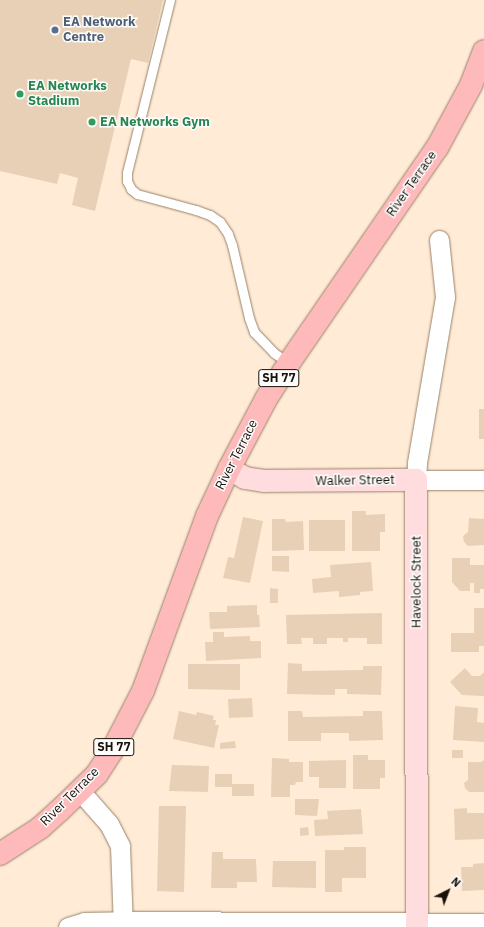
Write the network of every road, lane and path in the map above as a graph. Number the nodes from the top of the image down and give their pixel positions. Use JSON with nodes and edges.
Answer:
{"nodes":[{"id":1,"x":170,"y":0,"type":"edge"},
{"id":2,"x":484,"y":51,"type":"edge"},
{"id":3,"x":478,"y":87,"type":"edge"},
{"id":4,"x":439,"y":240,"type":"dead end"},
{"id":5,"x":289,"y":363,"type":"junction"},
{"id":6,"x":229,"y":470,"type":"junction"},
{"id":7,"x":416,"y":480,"type":"junction"},
{"id":8,"x":484,"y":480,"type":"edge"},
{"id":9,"x":80,"y":791,"type":"junction"},
{"id":10,"x":0,"y":854,"type":"edge"},
{"id":11,"x":484,"y":923,"type":"edge"},
{"id":12,"x":123,"y":924,"type":"edge"},
{"id":13,"x":196,"y":924,"type":"edge"},
{"id":14,"x":417,"y":925,"type":"edge"},
{"id":15,"x":68,"y":927,"type":"edge"}],
"edges":[{"from":1,"to":5,"type":"lane"},
{"from":2,"to":3,"type":"main road","name":"River Terrace","number":"SH 77"},
{"from":3,"to":5,"type":"main road","name":"River Terrace","number":"SH 77"},
{"from":4,"to":7,"type":"street","name":"Havelock Street"},
{"from":5,"to":6,"type":"main road","name":"River Terrace","number":"SH 77"},
{"from":6,"to":7,"type":"street","name":"Walker Street"},
{"from":6,"to":9,"type":"main road","name":"River Terrace","number":"SH 77"},
{"from":7,"to":8,"type":"street","name":"Walker Street"},
{"from":7,"to":14,"type":"street","name":"Havelock Street"},
{"from":9,"to":10,"type":"main road","name":"River Terrace","number":"SH 77"},
{"from":9,"to":12,"type":"street"},
{"from":11,"to":14,"type":"street"},
{"from":12,"to":13,"type":"street"},
{"from":12,"to":15,"type":"street"},
{"from":13,"to":14,"type":"street"}]}
